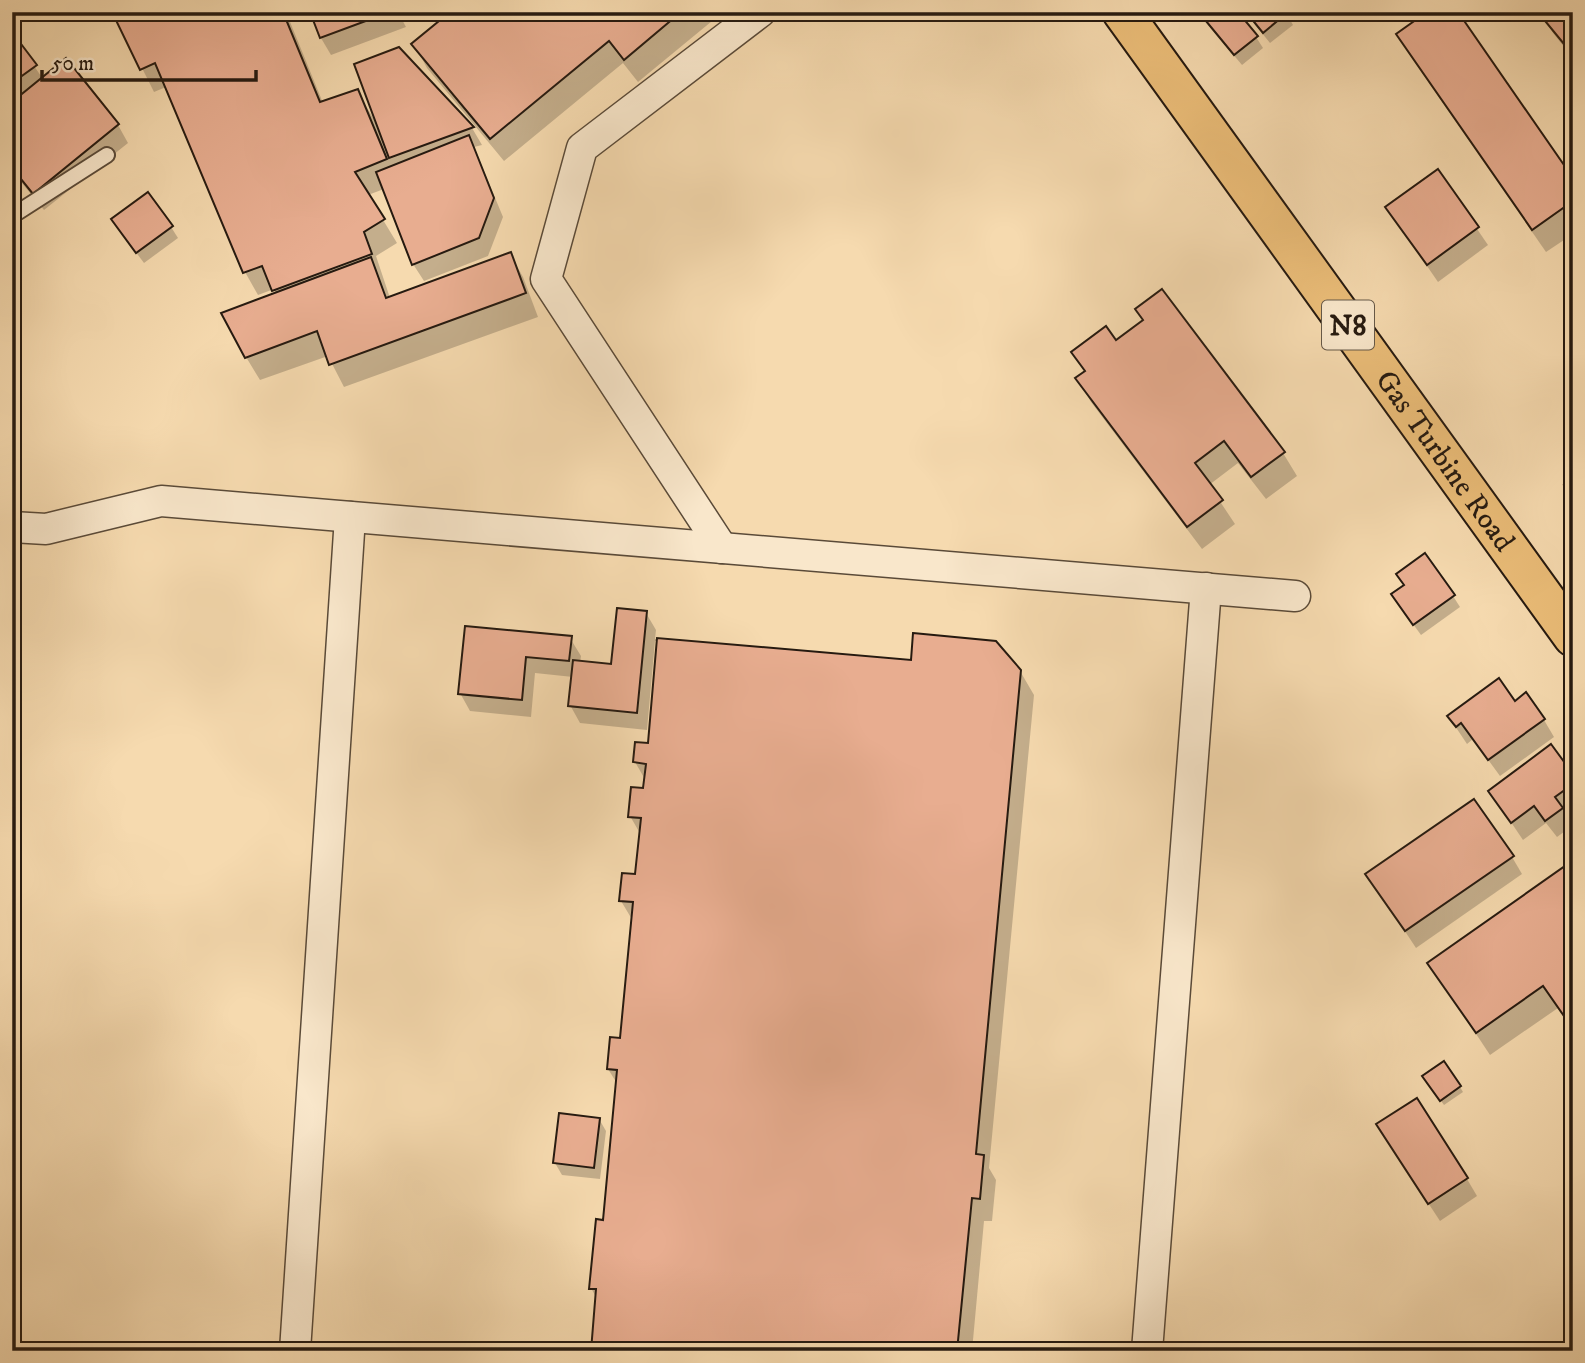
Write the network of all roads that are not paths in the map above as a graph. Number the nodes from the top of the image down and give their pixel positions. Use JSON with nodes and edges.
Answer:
{"nodes":[{"id":1,"x":760,"y":12,"type":"edge"},
{"id":2,"x":1122,"y":12,"type":"edge"},
{"id":3,"x":107,"y":155,"type":"dead end"},
{"id":4,"x":12,"y":216,"type":"edge"},
{"id":5,"x":350,"y":517,"type":"junction"},
{"id":6,"x":12,"y":527,"type":"edge"},
{"id":7,"x":722,"y":548,"type":"junction"},
{"id":8,"x":1206,"y":588,"type":"junction"},
{"id":9,"x":1295,"y":596,"type":"dead end"},
{"id":10,"x":1573,"y":637,"type":"edge"},
{"id":11,"x":295,"y":1351,"type":"edge"},
{"id":12,"x":1147,"y":1351,"type":"edge"}],
"edges":[{"from":1,"to":7,"type":"street"},
{"from":2,"to":10,"type":"highway","name":"Gas Turbine Road","number":"N8"},
{"from":3,"to":4,"type":"lane"},
{"from":5,"to":6,"type":"street"},
{"from":5,"to":7,"type":"street"},
{"from":5,"to":11,"type":"street"},
{"from":7,"to":8,"type":"street"},
{"from":8,"to":9,"type":"street"},
{"from":8,"to":12,"type":"street"}]}
